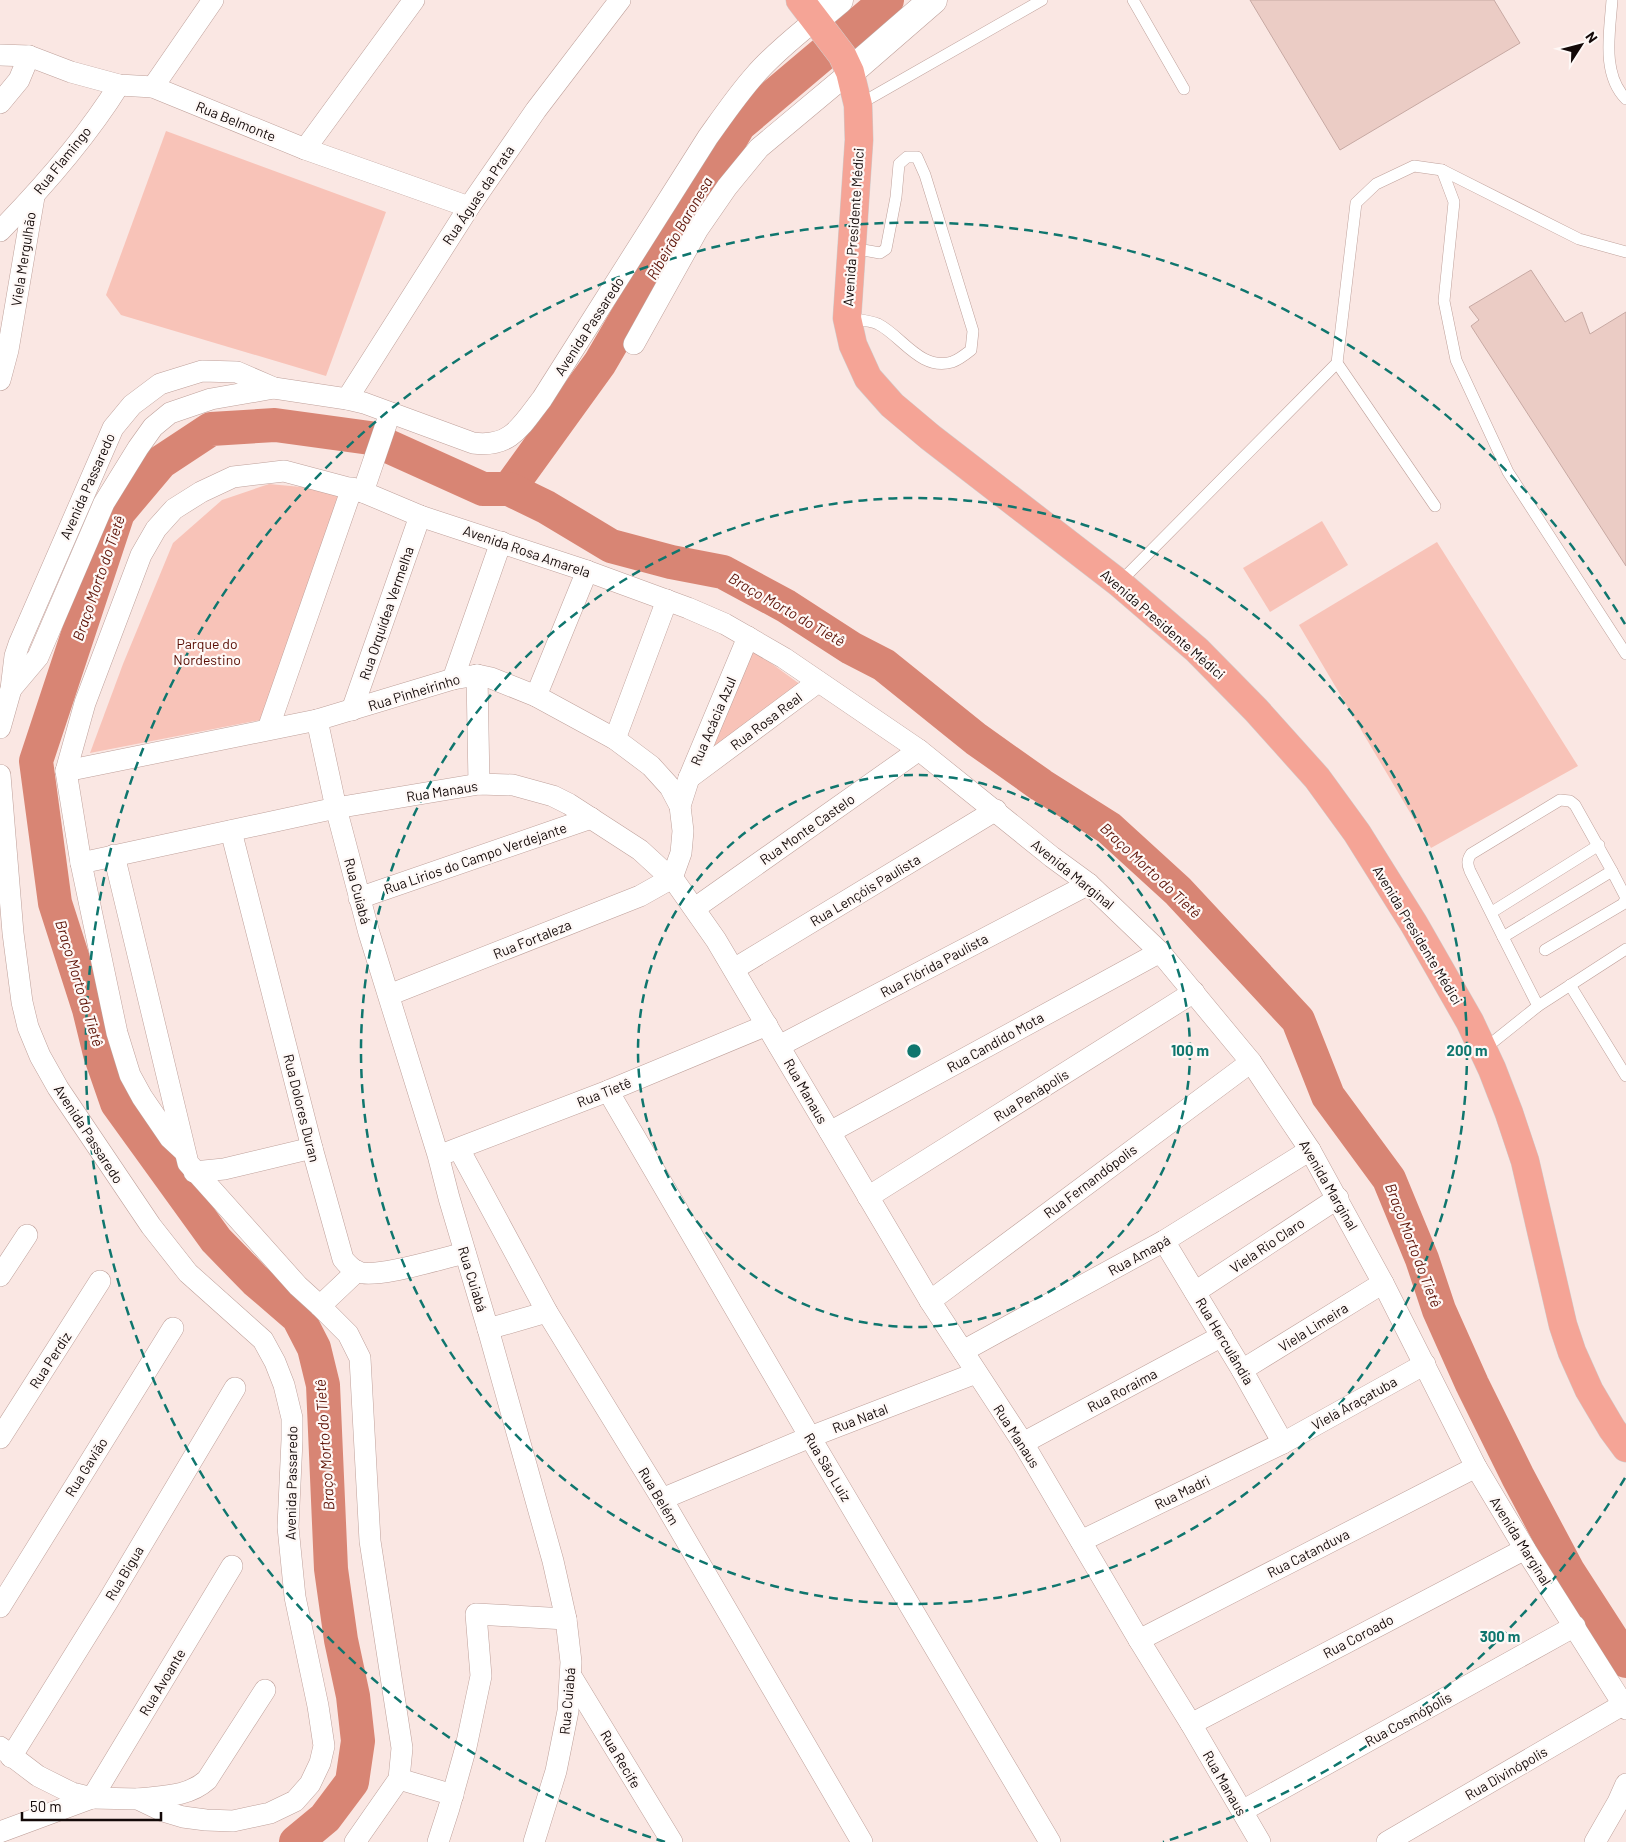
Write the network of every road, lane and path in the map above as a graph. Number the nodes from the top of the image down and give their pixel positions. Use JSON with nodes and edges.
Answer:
{"nodes":[{"id":1,"x":213,"y":0,"type":"edge"},
{"id":2,"x":414,"y":0,"type":"edge"},
{"id":3,"x":620,"y":0,"type":"edge"},
{"id":4,"x":839,"y":0,"type":"edge"},
{"id":5,"x":934,"y":0,"type":"edge"},
{"id":6,"x":1042,"y":0,"type":"edge"},
{"id":7,"x":1133,"y":0,"type":"edge"},
{"id":8,"x":1612,"y":0,"type":"edge"},
{"id":9,"x":814,"y":17,"type":"edge"},
{"id":10,"x":0,"y":55,"type":"edge"},
{"id":11,"x":29,"y":56,"type":"junction"},
{"id":12,"x":846,"y":64,"type":"junction"},
{"id":13,"x":119,"y":85,"type":"junction"},
{"id":14,"x":153,"y":87,"type":"junction"},
{"id":15,"x":1184,"y":89,"type":"dead end"},
{"id":16,"x":1626,"y":99,"type":"edge"},
{"id":17,"x":0,"y":103,"type":"edge"},
{"id":18,"x":858,"y":105,"type":"junction"},
{"id":19,"x":305,"y":148,"type":"junction"},
{"id":20,"x":1442,"y":170,"type":"junction"},
{"id":21,"x":34,"y":197,"type":"junction"},
{"id":22,"x":468,"y":207,"type":"junction"},
{"id":23,"x":0,"y":232,"type":"edge"},
{"id":24,"x":851,"y":248,"type":"junction"},
{"id":25,"x":1626,"y":252,"type":"edge"},
{"id":26,"x":847,"y":318,"type":"junction"},
{"id":27,"x":634,"y":344,"type":"dead end"},
{"id":28,"x":1337,"y":363,"type":"junction"},
{"id":29,"x":0,"y":380,"type":"edge"},
{"id":30,"x":274,"y":388,"type":"junction"},
{"id":31,"x":347,"y":399,"type":"junction"},
{"id":32,"x":390,"y":413,"type":"junction"},
{"id":33,"x":357,"y":490,"type":"junction"},
{"id":34,"x":1435,"y":506,"type":"dead end"},
{"id":35,"x":420,"y":516,"type":"junction"},
{"id":36,"x":501,"y":542,"type":"junction"},
{"id":37,"x":587,"y":571,"type":"junction"},
{"id":38,"x":1119,"y":583,"type":"junction"},
{"id":39,"x":666,"y":600,"type":"junction"},
{"id":40,"x":748,"y":637,"type":"junction"},
{"id":41,"x":1626,"y":654,"type":"edge"},
{"id":42,"x":477,"y":675,"type":"junction"},
{"id":43,"x":453,"y":679,"type":"junction"},
{"id":44,"x":818,"y":682,"type":"junction"},
{"id":45,"x":11,"y":689,"type":"junction"},
{"id":46,"x":536,"y":696,"type":"junction"},
{"id":47,"x":352,"y":710,"type":"junction"},
{"id":48,"x":317,"y":720,"type":"junction"},
{"id":49,"x":0,"y":728,"type":"edge"},
{"id":50,"x":268,"y":729,"type":"junction"},
{"id":51,"x":615,"y":739,"type":"junction"},
{"id":52,"x":919,"y":750,"type":"junction"},
{"id":53,"x":66,"y":771,"type":"junction"},
{"id":54,"x":0,"y":775,"type":"edge"},
{"id":55,"x":689,"y":778,"type":"junction"},
{"id":56,"x":479,"y":784,"type":"junction"},
{"id":57,"x":680,"y":806,"type":"junction"},
{"id":58,"x":336,"y":808,"type":"junction"},
{"id":59,"x":996,"y":810,"type":"junction"},
{"id":60,"x":591,"y":818,"type":"junction"},
{"id":61,"x":231,"y":831,"type":"junction"},
{"id":62,"x":1598,"y":846,"type":"junction"},
{"id":63,"x":114,"y":855,"type":"junction"},
{"id":64,"x":81,"y":863,"type":"junction"},
{"id":65,"x":1612,"y":871,"type":"junction"},
{"id":66,"x":672,"y":878,"type":"junction"},
{"id":67,"x":1089,"y":884,"type":"junction"},
{"id":68,"x":359,"y":898,"type":"junction"},
{"id":69,"x":695,"y":908,"type":"junction"},
{"id":70,"x":1492,"y":912,"type":"junction"},
{"id":71,"x":1503,"y":937,"type":"junction"},
{"id":72,"x":1626,"y":949,"type":"edge"},
{"id":73,"x":1545,"y":950,"type":"dead end"},
{"id":74,"x":1160,"y":952,"type":"junction"},
{"id":75,"x":734,"y":969,"type":"junction"},
{"id":76,"x":1570,"y":985,"type":"junction"},
{"id":77,"x":1194,"y":992,"type":"junction"},
{"id":78,"x":389,"y":995,"type":"junction"},
{"id":79,"x":1538,"y":1006,"type":"junction"},
{"id":80,"x":767,"y":1026,"type":"junction"},
{"id":81,"x":779,"y":1046,"type":"junction"},
{"id":82,"x":1483,"y":1050,"type":"junction"},
{"id":83,"x":1250,"y":1062,"type":"junction"},
{"id":84,"x":1626,"y":1076,"type":"edge"},
{"id":85,"x":608,"y":1091,"type":"junction"},
{"id":86,"x":830,"y":1132,"type":"junction"},
{"id":87,"x":312,"y":1148,"type":"junction"},
{"id":88,"x":459,"y":1149,"type":"junction"},
{"id":89,"x":1310,"y":1150,"type":"junction"},
{"id":90,"x":184,"y":1151,"type":"junction"},
{"id":91,"x":438,"y":1156,"type":"junction"},
{"id":92,"x":194,"y":1172,"type":"junction"},
{"id":93,"x":868,"y":1197,"type":"junction"},
{"id":94,"x":1338,"y":1198,"type":"junction"},
{"id":95,"x":27,"y":1235,"type":"dead end"},
{"id":96,"x":1164,"y":1241,"type":"junction"},
{"id":97,"x":465,"y":1253,"type":"junction"},
{"id":98,"x":357,"y":1272,"type":"junction"},
{"id":99,"x":0,"y":1276,"type":"edge"},
{"id":100,"x":100,"y":1281,"type":"dead end"},
{"id":101,"x":1383,"y":1283,"type":"junction"},
{"id":102,"x":1554,"y":1286,"type":"junction"},
{"id":103,"x":1196,"y":1292,"type":"junction"},
{"id":104,"x":930,"y":1301,"type":"junction"},
{"id":105,"x":320,"y":1306,"type":"junction"},
{"id":106,"x":547,"y":1312,"type":"junction"},
{"id":107,"x":173,"y":1328,"type":"dead end"},
{"id":108,"x":488,"y":1329,"type":"junction"},
{"id":109,"x":1222,"y":1336,"type":"junction"},
{"id":110,"x":963,"y":1351,"type":"junction"},
{"id":111,"x":1425,"y":1364,"type":"junction"},
{"id":112,"x":1242,"y":1370,"type":"junction"},
{"id":113,"x":976,"y":1373,"type":"junction"},
{"id":114,"x":235,"y":1388,"type":"dead end"},
{"id":115,"x":1626,"y":1414,"type":"edge"},
{"id":116,"x":810,"y":1437,"type":"junction"},
{"id":117,"x":0,"y":1438,"type":"edge"},
{"id":118,"x":1023,"y":1443,"type":"junction"},
{"id":119,"x":1283,"y":1443,"type":"junction"},
{"id":120,"x":1626,"y":1448,"type":"edge"},
{"id":121,"x":1476,"y":1466,"type":"junction"},
{"id":122,"x":662,"y":1499,"type":"junction"},
{"id":123,"x":1081,"y":1540,"type":"junction"},
{"id":124,"x":1525,"y":1549,"type":"junction"},
{"id":125,"x":232,"y":1566,"type":"dead end"},
{"id":126,"x":0,"y":1607,"type":"edge"},
{"id":127,"x":566,"y":1619,"type":"junction"},
{"id":128,"x":1575,"y":1626,"type":"junction"},
{"id":129,"x":1139,"y":1640,"type":"junction"},
{"id":130,"x":571,"y":1676,"type":"junction"},
{"id":131,"x":265,"y":1690,"type":"dead end"},
{"id":132,"x":1625,"y":1707,"type":"edge"},
{"id":133,"x":1191,"y":1724,"type":"junction"},
{"id":134,"x":5,"y":1752,"type":"edge"},
{"id":135,"x":399,"y":1779,"type":"junction"},
{"id":136,"x":1626,"y":1784,"type":"edge"},
{"id":137,"x":453,"y":1795,"type":"junction"},
{"id":138,"x":92,"y":1798,"type":"junction"},
{"id":139,"x":138,"y":1799,"type":"junction"},
{"id":140,"x":1242,"y":1812,"type":"junction"},
{"id":141,"x":0,"y":1832,"type":"edge"},
{"id":142,"x":1602,"y":1837,"type":"edge"},
{"id":143,"x":355,"y":1842,"type":"edge"},
{"id":144,"x":438,"y":1842,"type":"edge"},
{"id":145,"x":534,"y":1842,"type":"edge"},
{"id":146,"x":672,"y":1842,"type":"edge"},
{"id":147,"x":862,"y":1842,"type":"edge"},
{"id":148,"x":1050,"y":1842,"type":"edge"},
{"id":149,"x":1260,"y":1842,"type":"edge"},
{"id":150,"x":1387,"y":1842,"type":"edge"}],
"edges":[{"from":1,"to":14,"type":"street"},
{"from":2,"to":19,"type":"street"},
{"from":3,"to":22,"type":"street","name":"Rua Águas da Prata"},
{"from":4,"to":9,"type":"street"},
{"from":5,"to":12,"type":"street"},
{"from":6,"to":18,"type":"lane"},
{"from":7,"to":15,"type":"lane"},
{"from":8,"to":16,"type":"lane"},
{"from":9,"to":12,"type":"main road","name":"Avenida Presidente Médici"},
{"from":9,"to":32,"type":"street","name":"Avenida Passaredo"},
{"from":10,"to":11,"type":"street","name":"Rua Belmonte"},
{"from":11,"to":13,"type":"street","name":"Rua Belmonte"},
{"from":11,"to":17,"type":"street"},
{"from":12,"to":18,"type":"main road","name":"Avenida Presidente Médici"},
{"from":12,"to":27,"type":"street"},
{"from":13,"to":14,"type":"street","name":"Rua Belmonte"},
{"from":13,"to":21,"type":"street","name":"Rua Flamingo"},
{"from":14,"to":19,"type":"street","name":"Rua Belmonte"},
{"from":18,"to":24,"type":"main road","name":"Avenida Presidente Médici"},
{"from":19,"to":22,"type":"street","name":"Rua Belmonte"},
{"from":20,"to":25,"type":"lane"},
{"from":20,"to":28,"type":"lane"},
{"from":20,"to":41,"type":"lane"},
{"from":21,"to":23,"type":"street","name":"Rua Flamingo"},
{"from":21,"to":29,"type":"street","name":"Viela Mergulhão"},
{"from":22,"to":31,"type":"street","name":"Rua Águas da Prata"},
{"from":24,"to":26,"type":"main road","name":"Avenida Presidente Médici"},
{"from":24,"to":26,"type":"lane"},
{"from":26,"to":38,"type":"main road","name":"Avenida Presidente Médici"},
{"from":28,"to":34,"type":"lane"},
{"from":28,"to":38,"type":"lane"},
{"from":30,"to":31,"type":"street","name":"Avenida Passaredo"},
{"from":30,"to":45,"type":"street","name":"Avenida Passaredo"},
{"from":30,"to":45,"type":"street","name":"Avenida Passaredo"},
{"from":31,"to":32,"type":"street","name":"Avenida Passaredo"},
{"from":32,"to":33,"type":"street"},
{"from":33,"to":35,"type":"street","name":"Avenida Rosa Amarela"},
{"from":33,"to":50,"type":"street"},
{"from":33,"to":53,"type":"street","name":"Avenida Rosa Amarela"},
{"from":35,"to":36,"type":"street","name":"Avenida Rosa Amarela"},
{"from":35,"to":47,"type":"street","name":"Rua Orquídea Vermelha"},
{"from":36,"to":37,"type":"street","name":"Avenida Rosa Amarela"},
{"from":36,"to":43,"type":"street"},
{"from":37,"to":39,"type":"street","name":"Avenida Rosa Amarela"},
{"from":37,"to":46,"type":"street"},
{"from":38,"to":82,"type":"main road","name":"Avenida Presidente Médici"},
{"from":39,"to":40,"type":"street","name":"Avenida Rosa Amarela"},
{"from":39,"to":51,"type":"street"},
{"from":40,"to":44,"type":"street","name":"Avenida Rosa Amarela"},
{"from":40,"to":55,"type":"street","name":"Rua Acácia Azul"},
{"from":42,"to":43,"type":"street","name":"Rua Pinheirinho"},
{"from":42,"to":46,"type":"street","name":"Rua Pinheirinho"},
{"from":42,"to":56,"type":"street"},
{"from":43,"to":47,"type":"street","name":"Rua Pinheirinho"},
{"from":44,"to":52,"type":"street","name":"Avenida Rosa Amarela"},
{"from":44,"to":55,"type":"street","name":"Rua Rosa Real"},
{"from":45,"to":49,"type":"street","name":"Avenida Passaredo"},
{"from":46,"to":51,"type":"street","name":"Rua Pinheirinho"},
{"from":47,"to":48,"type":"street","name":"Rua Pinheirinho"},
{"from":48,"to":50,"type":"street","name":"Rua Pinheirinho"},
{"from":48,"to":58,"type":"street","name":"Rua Cuiabá"},
{"from":50,"to":53,"type":"street","name":"Rua Pinheirinho"},
{"from":51,"to":57,"type":"street","name":"Rua Pinheirinho"},
{"from":52,"to":59,"type":"street","name":"Avenida Marginal"},
{"from":52,"to":69,"type":"street","name":"Rua Monte Castelo"},
{"from":53,"to":64,"type":"street"},
{"from":54,"to":139,"type":"street","name":"Avenida Passaredo"},
{"from":55,"to":57,"type":"street","name":"Rua Acácia Azul"},
{"from":56,"to":58,"type":"street","name":"Rua Manaus"},
{"from":56,"to":60,"type":"street","name":"Rua Manaus"},
{"from":57,"to":66,"type":"street","name":"Rua Pinheirinho"},
{"from":58,"to":61,"type":"street","name":"Rua Manaus"},
{"from":58,"to":68,"type":"street","name":"Rua Cuiabá"},
{"from":59,"to":67,"type":"street","name":"Avenida Marginal"},
{"from":59,"to":75,"type":"street","name":"Rua Lençóis Paulista"},
{"from":60,"to":66,"type":"street","name":"Rua Manaus"},
{"from":60,"to":68,"type":"street","name":"Rua Lirios do Campo Verdejante"},
{"from":61,"to":63,"type":"street","name":"Rua Manaus"},
{"from":61,"to":87,"type":"street","name":"Rua Dolores Duran"},
{"from":62,"to":65,"type":"lane"},
{"from":62,"to":70,"type":"lane"},
{"from":62,"to":70,"type":"lane"},
{"from":63,"to":64,"type":"street","name":"Rua Manaus"},
{"from":63,"to":90,"type":"street"},
{"from":64,"to":90,"type":"street"},
{"from":65,"to":71,"type":"lane"},
{"from":65,"to":73,"type":"lane"},
{"from":66,"to":69,"type":"street","name":"Rua Manaus"},
{"from":66,"to":78,"type":"street","name":"Rua Fortaleza"},
{"from":67,"to":74,"type":"street","name":"Avenida Marginal"},
{"from":67,"to":81,"type":"street","name":"Rua Flórida Paulista"},
{"from":68,"to":78,"type":"street","name":"Rua Cuiabá"},
{"from":69,"to":75,"type":"street","name":"Rua Manaus"},
{"from":70,"to":71,"type":"lane"},
{"from":71,"to":79,"type":"lane"},
{"from":72,"to":76,"type":"lane"},
{"from":74,"to":77,"type":"street","name":"Avenida Marginal"},
{"from":74,"to":86,"type":"street","name":"Rua Candido Mota"},
{"from":75,"to":80,"type":"street","name":"Rua Manaus"},
{"from":76,"to":79,"type":"lane"},
{"from":76,"to":84,"type":"lane"},
{"from":77,"to":83,"type":"street","name":"Avenida Marginal"},
{"from":77,"to":93,"type":"street","name":"Rua Penápolis"},
{"from":78,"to":91,"type":"street","name":"Rua Cuiabá"},
{"from":79,"to":82,"type":"lane"},
{"from":80,"to":81,"type":"street","name":"Rua Manaus"},
{"from":80,"to":85,"type":"street","name":"Rua Tietê"},
{"from":81,"to":86,"type":"street","name":"Rua Manaus"},
{"from":82,"to":102,"type":"main road","name":"Avenida Presidente Médici"},
{"from":83,"to":89,"type":"street","name":"Avenida Marginal"},
{"from":83,"to":104,"type":"street","name":"Rua Fernandópolis"},
{"from":85,"to":88,"type":"street","name":"Rua Tietê"},
{"from":85,"to":116,"type":"street","name":"Rua São Luiz"},
{"from":86,"to":93,"type":"street","name":"Rua Manaus"},
{"from":87,"to":92,"type":"street"},
{"from":87,"to":98,"type":"street","name":"Rua Dolores Duran"},
{"from":88,"to":91,"type":"street","name":"Rua Tietê"},
{"from":88,"to":106,"type":"street","name":"Rua Belém"},
{"from":89,"to":94,"type":"street","name":"Avenida Marginal"},
{"from":89,"to":96,"type":"street","name":"Rua Amapá"},
{"from":90,"to":92,"type":"street"},
{"from":91,"to":97,"type":"street","name":"Rua Cuiabá"},
{"from":92,"to":105,"type":"street"},
{"from":93,"to":104,"type":"street","name":"Rua Manaus"},
{"from":94,"to":101,"type":"street","name":"Avenida Marginal"},
{"from":94,"to":103,"type":"street","name":"Viela Rio Claro"},
{"from":95,"to":99,"type":"street"},
{"from":96,"to":103,"type":"street","name":"Rua Herculândia"},
{"from":96,"to":110,"type":"street","name":"Rua Amapá"},
{"from":97,"to":98,"type":"street"},
{"from":97,"to":108,"type":"street","name":"Rua Cuiabá"},
{"from":98,"to":105,"type":"street"},
{"from":100,"to":117,"type":"street","name":"Rua Perdiz"},
{"from":101,"to":111,"type":"street","name":"Avenida Marginal"},
{"from":101,"to":112,"type":"street","name":"Viela Limeira"},
{"from":102,"to":115,"type":"main road","name":"Avenida Presidente Médici"},
{"from":102,"to":120,"type":"main road","name":"Avenida Presidente Médici"},
{"from":103,"to":109,"type":"street","name":"Rua Herculândia"},
{"from":104,"to":110,"type":"street","name":"Rua Manaus"},
{"from":105,"to":135,"type":"street"},
{"from":106,"to":108,"type":"street"},
{"from":106,"to":122,"type":"street","name":"Rua Belém"},
{"from":107,"to":126,"type":"street","name":"Rua Gavião"},
{"from":108,"to":127,"type":"street","name":"Rua Cuiabá"},
{"from":109,"to":112,"type":"street","name":"Rua Herculândia"},
{"from":109,"to":118,"type":"street","name":"Rua Roraima"},
{"from":110,"to":113,"type":"street","name":"Rua Manaus"},
{"from":111,"to":119,"type":"street","name":"Viela Araçatuba"},
{"from":111,"to":121,"type":"street","name":"Avenida Marginal"},
{"from":112,"to":119,"type":"street","name":"Rua Herculândia"},
{"from":113,"to":116,"type":"street","name":"Rua Natal"},
{"from":113,"to":118,"type":"street","name":"Rua Manaus"},
{"from":114,"to":134,"type":"street","name":"Rua Bigua"},
{"from":116,"to":122,"type":"street","name":"Rua Natal"},
{"from":116,"to":148,"type":"street","name":"Rua São Luiz"},
{"from":118,"to":123,"type":"street","name":"Rua Manaus"},
{"from":119,"to":123,"type":"street","name":"Rua Madri"},
{"from":121,"to":124,"type":"street","name":"Avenida Marginal"},
{"from":121,"to":129,"type":"street","name":"Rua Catanduva"},
{"from":122,"to":147,"type":"street","name":"Rua Belém"},
{"from":123,"to":129,"type":"street","name":"Rua Manaus"},
{"from":124,"to":128,"type":"street","name":"Avenida Marginal"},
{"from":124,"to":133,"type":"street","name":"Rua Coroado"},
{"from":125,"to":138,"type":"street","name":"Rua Avoante"},
{"from":127,"to":130,"type":"street","name":"Rua Cuiabá"},
{"from":127,"to":137,"type":"street"},
{"from":128,"to":132,"type":"street","name":"Avenida Marginal"},
{"from":128,"to":140,"type":"street","name":"Rua Cosmópolis"},
{"from":129,"to":133,"type":"street","name":"Rua Manaus"},
{"from":130,"to":145,"type":"street","name":"Rua Cuiabá"},
{"from":130,"to":146,"type":"street","name":"Rua Recife"},
{"from":131,"to":139,"type":"street"},
{"from":132,"to":150,"type":"street","name":"Rua Divinópolis"},
{"from":133,"to":140,"type":"street","name":"Rua Manaus"},
{"from":134,"to":138,"type":"street","name":"Avenida Passaredo"},
{"from":135,"to":137,"type":"street"},
{"from":135,"to":143,"type":"street"},
{"from":136,"to":142,"type":"street"},
{"from":137,"to":144,"type":"street"},
{"from":138,"to":139,"type":"street","name":"Avenida Passaredo"},
{"from":138,"to":141,"type":"street"},
{"from":140,"to":149,"type":"street","name":"Rua Manaus"}]}
